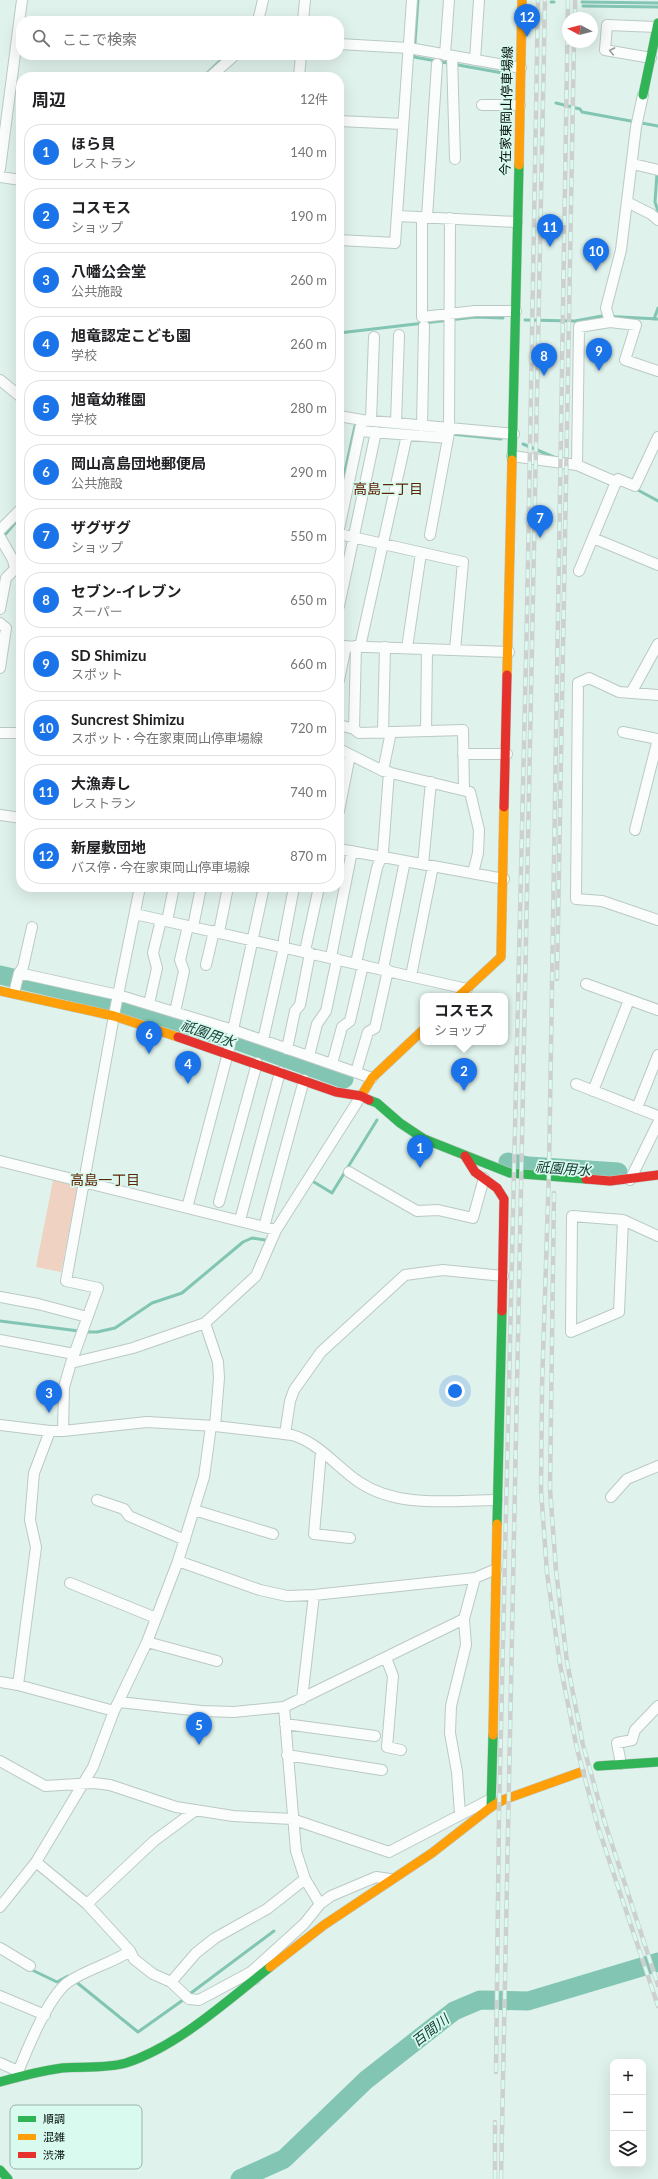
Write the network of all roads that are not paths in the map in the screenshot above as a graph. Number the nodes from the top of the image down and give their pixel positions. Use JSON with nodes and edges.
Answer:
{"nodes":[{"id":1,"x":22,"y":0,"type":"edge"},
{"id":2,"x":263,"y":0,"type":"edge"},
{"id":3,"x":305,"y":0,"type":"edge"},
{"id":4,"x":412,"y":0,"type":"edge"},
{"id":5,"x":449,"y":0,"type":"edge"},
{"id":6,"x":479,"y":0,"type":"edge"},
{"id":7,"x":522,"y":0,"type":"edge"},
{"id":8,"x":20,"y":16,"type":"edge"},
{"id":9,"x":259,"y":16,"type":"edge"},
{"id":10,"x":304,"y":16,"type":"edge"},
{"id":11,"x":658,"y":25,"type":"edge"},
{"id":12,"x":344,"y":44,"type":"edge"},
{"id":13,"x":16,"y":46,"type":"edge"},
{"id":14,"x":412,"y":49,"type":"junction"},
{"id":15,"x":448,"y":55,"type":"junction"},
{"id":16,"x":650,"y":58,"type":"junction"},
{"id":17,"x":229,"y":60,"type":"edge"},
{"id":18,"x":301,"y":60,"type":"edge"},
{"id":19,"x":475,"y":60,"type":"junction"},
{"id":20,"x":437,"y":64,"type":"dead end"},
{"id":21,"x":521,"y":68,"type":"junction"},
{"id":22,"x":215,"y":72,"type":"edge"},
{"id":23,"x":300,"y":72,"type":"edge"},
{"id":24,"x":643,"y":95,"type":"joint"},
{"id":25,"x":482,"y":105,"type":"dead end"},
{"id":26,"x":520,"y":105,"type":"junction"},
{"id":27,"x":344,"y":121,"type":"edge"},
{"id":28,"x":403,"y":124,"type":"junction"},
{"id":29,"x":455,"y":159,"type":"dead end"},
{"id":30,"x":633,"y":164,"type":"junction"},
{"id":31,"x":0,"y":168,"type":"edge"},
{"id":32,"x":656,"y":170,"type":"edge"},
{"id":33,"x":0,"y":177,"type":"edge"},
{"id":34,"x":16,"y":179,"type":"edge"},
{"id":35,"x":627,"y":202,"type":"junction"},
{"id":36,"x":398,"y":216,"type":"junction"},
{"id":37,"x":425,"y":217,"type":"junction"},
{"id":38,"x":450,"y":218,"type":"junction"},
{"id":39,"x":658,"y":220,"type":"edge"},
{"id":40,"x":517,"y":222,"type":"junction"},
{"id":41,"x":344,"y":240,"type":"edge"},
{"id":42,"x":516,"y":311,"type":"junction"},
{"id":43,"x":449,"y":314,"type":"junction"},
{"id":44,"x":608,"y":318,"type":"junction"},
{"id":45,"x":424,"y":326,"type":"dead end"},
{"id":46,"x":399,"y":335,"type":"dead end"},
{"id":47,"x":374,"y":337,"type":"dead end"},
{"id":48,"x":658,"y":371,"type":"edge"},
{"id":49,"x":0,"y":380,"type":"edge"},
{"id":50,"x":16,"y":393,"type":"edge"},
{"id":51,"x":344,"y":418,"type":"edge"},
{"id":52,"x":364,"y":424,"type":"junction"},
{"id":53,"x":396,"y":424,"type":"junction"},
{"id":54,"x":422,"y":426,"type":"junction"},
{"id":55,"x":376,"y":432,"type":"junction"},
{"id":56,"x":448,"y":433,"type":"junction"},
{"id":57,"x":514,"y":434,"type":"junction"},
{"id":58,"x":407,"y":435,"type":"junction"},
{"id":59,"x":658,"y":437,"type":"edge"},
{"id":60,"x":655,"y":451,"type":"edge"},
{"id":61,"x":512,"y":456,"type":"junction"},
{"id":62,"x":577,"y":465,"type":"junction"},
{"id":63,"x":616,"y":482,"type":"junction"},
{"id":64,"x":344,"y":508,"type":"edge"},
{"id":65,"x":16,"y":516,"type":"edge"},
{"id":66,"x":344,"y":535,"type":"edge"},
{"id":67,"x":430,"y":535,"type":"dead end"},
{"id":68,"x":1,"y":536,"type":"edge"},
{"id":69,"x":354,"y":537,"type":"junction"},
{"id":70,"x":592,"y":538,"type":"junction"},
{"id":71,"x":383,"y":544,"type":"junction"},
{"id":72,"x":421,"y":553,"type":"junction"},
{"id":73,"x":658,"y":565,"type":"edge"},
{"id":74,"x":16,"y":566,"type":"edge"},
{"id":75,"x":16,"y":571,"type":"edge"},
{"id":76,"x":579,"y":572,"type":"dead end"},
{"id":77,"x":344,"y":583,"type":"edge"},
{"id":78,"x":0,"y":609,"type":"edge"},
{"id":79,"x":0,"y":623,"type":"edge"},
{"id":80,"x":658,"y":644,"type":"edge"},
{"id":81,"x":350,"y":646,"type":"edge"},
{"id":82,"x":385,"y":647,"type":"junction"},
{"id":83,"x":407,"y":648,"type":"junction"},
{"id":84,"x":427,"y":649,"type":"junction"},
{"id":85,"x":455,"y":650,"type":"junction"},
{"id":86,"x":509,"y":652,"type":"junction"},
{"id":87,"x":344,"y":665,"type":"edge"},
{"id":88,"x":0,"y":668,"type":"edge"},
{"id":89,"x":631,"y":693,"type":"junction"},
{"id":90,"x":658,"y":695,"type":"edge"},
{"id":91,"x":344,"y":726,"type":"edge"},
{"id":92,"x":354,"y":729,"type":"junction"},
{"id":93,"x":426,"y":731,"type":"junction"},
{"id":94,"x":387,"y":732,"type":"junction"},
{"id":95,"x":623,"y":732,"type":"dead end"},
{"id":96,"x":0,"y":733,"type":"edge"},
{"id":97,"x":16,"y":733,"type":"edge"},
{"id":98,"x":658,"y":739,"type":"edge"},
{"id":99,"x":344,"y":752,"type":"edge"},
{"id":100,"x":463,"y":754,"type":"junction"},
{"id":101,"x":507,"y":754,"type":"junction"},
{"id":102,"x":350,"y":755,"type":"junction"},
{"id":103,"x":386,"y":772,"type":"junction"},
{"id":104,"x":430,"y":782,"type":"junction"},
{"id":105,"x":344,"y":786,"type":"edge"},
{"id":106,"x":464,"y":790,"type":"junction"},
{"id":107,"x":0,"y":815,"type":"edge"},
{"id":108,"x":16,"y":817,"type":"edge"},
{"id":109,"x":635,"y":830,"type":"dead end"},
{"id":110,"x":344,"y":850,"type":"edge"},
{"id":111,"x":352,"y":851,"type":"junction"},
{"id":112,"x":381,"y":857,"type":"junction"},
{"id":113,"x":405,"y":861,"type":"junction"},
{"id":114,"x":428,"y":865,"type":"junction"},
{"id":115,"x":473,"y":873,"type":"junction"},
{"id":116,"x":504,"y":879,"type":"junction"},
{"id":117,"x":139,"y":892,"type":"edge"},
{"id":118,"x":172,"y":892,"type":"edge"},
{"id":119,"x":200,"y":892,"type":"edge"},
{"id":120,"x":227,"y":892,"type":"edge"},
{"id":121,"x":263,"y":892,"type":"edge"},
{"id":122,"x":293,"y":892,"type":"edge"},
{"id":123,"x":318,"y":892,"type":"edge"},
{"id":124,"x":135,"y":914,"type":"junction"},
{"id":125,"x":164,"y":920,"type":"junction"},
{"id":126,"x":658,"y":920,"type":"edge"},
{"id":127,"x":191,"y":926,"type":"junction"},
{"id":128,"x":32,"y":927,"type":"dead end"},
{"id":129,"x":216,"y":932,"type":"junction"},
{"id":130,"x":253,"y":939,"type":"junction"},
{"id":131,"x":284,"y":947,"type":"junction"},
{"id":132,"x":308,"y":952,"type":"junction"},
{"id":133,"x":334,"y":958,"type":"junction"},
{"id":134,"x":360,"y":964,"type":"junction"},
{"id":135,"x":206,"y":965,"type":"dead end"},
{"id":136,"x":385,"y":970,"type":"junction"},
{"id":137,"x":19,"y":973,"type":"junction"},
{"id":138,"x":411,"y":976,"type":"junction"},
{"id":139,"x":586,"y":984,"type":"dead end"},
{"id":140,"x":467,"y":988,"type":"junction"},
{"id":141,"x":15,"y":989,"type":"junction"},
{"id":142,"x":0,"y":991,"type":"edge"},
{"id":143,"x":462,"y":993,"type":"edge"},
{"id":144,"x":118,"y":996,"type":"junction"},
{"id":145,"x":629,"y":1000,"type":"junction"},
{"id":146,"x":149,"y":1004,"type":"junction"},
{"id":147,"x":657,"y":1007,"type":"edge"},
{"id":148,"x":175,"y":1012,"type":"junction"},
{"id":149,"x":114,"y":1013,"type":"junction"},
{"id":150,"x":420,"y":1033,"type":"edge"},
{"id":151,"x":231,"y":1040,"type":"junction"},
{"id":152,"x":263,"y":1040,"type":"junction"},
{"id":153,"x":287,"y":1049,"type":"junction"},
{"id":154,"x":658,"y":1055,"type":"edge"},
{"id":155,"x":309,"y":1056,"type":"junction"},
{"id":156,"x":257,"y":1063,"type":"junction"},
{"id":157,"x":332,"y":1064,"type":"junction"},
{"id":158,"x":280,"y":1072,"type":"junction"},
{"id":159,"x":356,"y":1072,"type":"junction"},
{"id":160,"x":372,"y":1078,"type":"junction"},
{"id":161,"x":304,"y":1080,"type":"junction"},
{"id":162,"x":576,"y":1084,"type":"dead end"},
{"id":163,"x":592,"y":1091,"type":"junction"},
{"id":164,"x":361,"y":1096,"type":"junction"},
{"id":165,"x":637,"y":1108,"type":"junction"},
{"id":166,"x":658,"y":1116,"type":"edge"},
{"id":167,"x":658,"y":1123,"type":"edge"},
{"id":168,"x":465,"y":1156,"type":"junction"},
{"id":169,"x":0,"y":1161,"type":"edge"},
{"id":170,"x":349,"y":1172,"type":"dead end"},
{"id":171,"x":658,"y":1175,"type":"edge"},
{"id":172,"x":484,"y":1178,"type":"junction"},
{"id":173,"x":630,"y":1180,"type":"junction"},
{"id":174,"x":83,"y":1181,"type":"junction"},
{"id":175,"x":219,"y":1202,"type":"dead end"},
{"id":176,"x":187,"y":1208,"type":"junction"},
{"id":177,"x":240,"y":1220,"type":"junction"},
{"id":178,"x":622,"y":1220,"type":"junction"},
{"id":179,"x":264,"y":1227,"type":"junction"},
{"id":180,"x":276,"y":1230,"type":"junction"},
{"id":181,"x":658,"y":1236,"type":"edge"},
{"id":182,"x":503,"y":1276,"type":"junction"},
{"id":183,"x":0,"y":1296,"type":"edge"},
{"id":184,"x":87,"y":1317,"type":"junction"},
{"id":185,"x":205,"y":1323,"type":"junction"},
{"id":186,"x":0,"y":1340,"type":"edge"},
{"id":187,"x":73,"y":1358,"type":"junction"},
{"id":188,"x":0,"y":1425,"type":"edge"},
{"id":189,"x":213,"y":1426,"type":"junction"},
{"id":190,"x":63,"y":1430,"type":"junction"},
{"id":191,"x":50,"y":1431,"type":"junction"},
{"id":192,"x":285,"y":1434,"type":"junction"},
{"id":193,"x":321,"y":1452,"type":"junction"},
{"id":194,"x":658,"y":1466,"type":"edge"},
{"id":195,"x":611,"y":1497,"type":"dead end"},
{"id":196,"x":97,"y":1500,"type":"dead end"},
{"id":197,"x":497,"y":1500,"type":"junction"},
{"id":198,"x":194,"y":1510,"type":"junction"},
{"id":199,"x":273,"y":1534,"type":"dead end"},
{"id":200,"x":350,"y":1538,"type":"dead end"},
{"id":201,"x":185,"y":1540,"type":"junction"},
{"id":202,"x":178,"y":1561,"type":"junction"},
{"id":203,"x":496,"y":1569,"type":"junction"},
{"id":204,"x":475,"y":1578,"type":"junction"},
{"id":205,"x":70,"y":1583,"type":"dead end"},
{"id":206,"x":314,"y":1595,"type":"junction"},
{"id":207,"x":156,"y":1618,"type":"junction"},
{"id":208,"x":464,"y":1619,"type":"junction"},
{"id":209,"x":147,"y":1642,"type":"junction"},
{"id":210,"x":386,"y":1658,"type":"junction"},
{"id":211,"x":217,"y":1661,"type":"dead end"},
{"id":212,"x":0,"y":1682,"type":"edge"},
{"id":213,"x":18,"y":1685,"type":"junction"},
{"id":214,"x":302,"y":1699,"type":"junction"},
{"id":215,"x":119,"y":1702,"type":"junction"},
{"id":216,"x":658,"y":1706,"type":"edge"},
{"id":217,"x":284,"y":1707,"type":"junction"},
{"id":218,"x":114,"y":1711,"type":"junction"},
{"id":219,"x":285,"y":1724,"type":"junction"},
{"id":220,"x":375,"y":1736,"type":"dead end"},
{"id":221,"x":401,"y":1750,"type":"dead end"},
{"id":222,"x":287,"y":1755,"type":"junction"},
{"id":223,"x":0,"y":1761,"type":"edge"},
{"id":224,"x":658,"y":1762,"type":"edge"},
{"id":225,"x":621,"y":1764,"type":"junction"},
{"id":226,"x":598,"y":1766,"type":"dead end"},
{"id":227,"x":382,"y":1770,"type":"dead end"},
{"id":228,"x":580,"y":1772,"type":"dead end"},
{"id":229,"x":85,"y":1782,"type":"junction"},
{"id":230,"x":491,"y":1803,"type":"junction"},
{"id":231,"x":196,"y":1810,"type":"junction"},
{"id":232,"x":460,"y":1814,"type":"junction"},
{"id":233,"x":292,"y":1819,"type":"junction"},
{"id":234,"x":36,"y":1862,"type":"junction"},
{"id":235,"x":305,"y":1879,"type":"junction"},
{"id":236,"x":390,"y":1880,"type":"junction"},
{"id":237,"x":87,"y":1904,"type":"junction"},
{"id":238,"x":320,"y":1904,"type":"junction"},
{"id":239,"x":0,"y":1907,"type":"edge"},
{"id":240,"x":0,"y":1948,"type":"edge"},
{"id":241,"x":130,"y":1951,"type":"junction"},
{"id":242,"x":30,"y":1966,"type":"dead end"},
{"id":243,"x":253,"y":1976,"type":"junction"},
{"id":244,"x":171,"y":1982,"type":"junction"},
{"id":245,"x":0,"y":1996,"type":"edge"},
{"id":246,"x":45,"y":2015,"type":"junction"},
{"id":247,"x":0,"y":2063,"type":"edge"},
{"id":248,"x":17,"y":2074,"type":"junction"},
{"id":249,"x":0,"y":2082,"type":"edge"},
{"id":250,"x":0,"y":2170,"type":"edge"},
{"id":251,"x":8,"y":2179,"type":"edge"}],
"edges":[{"from":1,"to":8,"type":"street"},
{"from":2,"to":9,"type":"street"},
{"from":3,"to":10,"type":"street"},
{"from":4,"to":14,"type":"street"},
{"from":5,"to":15,"type":"street"},
{"from":6,"to":19,"type":"street"},
{"from":7,"to":21,"type":"street","name":"今在家東岡山停車場線"},
{"from":11,"to":16,"type":"street"},
{"from":16,"to":11,"type":"street","one_way":true},
{"from":12,"to":14,"type":"street"},
{"from":13,"to":31,"type":"street"},
{"from":14,"to":15,"type":"street"},
{"from":14,"to":28,"type":"street"},
{"from":15,"to":19,"type":"street"},
{"from":15,"to":29,"type":"street"},
{"from":16,"to":24,"type":"street"},
{"from":17,"to":22,"type":"street"},
{"from":18,"to":23,"type":"street"},
{"from":19,"to":21,"type":"street"},
{"from":20,"to":37,"type":"street"},
{"from":21,"to":26,"type":"street","name":"今在家東岡山停車場線"},
{"from":24,"to":30,"type":"street"},
{"from":25,"to":26,"type":"street"},
{"from":26,"to":40,"type":"street","name":"今在家東岡山停車場線"},
{"from":27,"to":28,"type":"street"},
{"from":28,"to":36,"type":"street"},
{"from":30,"to":32,"type":"street"},
{"from":30,"to":35,"type":"street"},
{"from":33,"to":34,"type":"street"},
{"from":35,"to":39,"type":"street"},
{"from":35,"to":44,"type":"street"},
{"from":36,"to":37,"type":"street"},
{"from":36,"to":41,"type":"street"},
{"from":37,"to":38,"type":"street"},
{"from":37,"to":43,"type":"street"},
{"from":38,"to":40,"type":"street"},
{"from":38,"to":43,"type":"street"},
{"from":40,"to":42,"type":"street","name":"今在家東岡山停車場線"},
{"from":42,"to":43,"type":"street"},
{"from":42,"to":57,"type":"street","name":"今在家東岡山停車場線"},
{"from":43,"to":56,"type":"street"},
{"from":44,"to":48,"type":"street"},
{"from":44,"to":62,"type":"street"},
{"from":45,"to":54,"type":"street"},
{"from":46,"to":53,"type":"street"},
{"from":47,"to":52,"type":"street"},
{"from":49,"to":50,"type":"street"},
{"from":51,"to":52,"type":"street"},
{"from":52,"to":53,"type":"street"},
{"from":52,"to":55,"type":"street"},
{"from":52,"to":64,"type":"street"},
{"from":53,"to":54,"type":"street"},
{"from":54,"to":56,"type":"street"},
{"from":55,"to":58,"type":"street"},
{"from":55,"to":69,"type":"street"},
{"from":56,"to":57,"type":"street"},
{"from":56,"to":58,"type":"street"},
{"from":56,"to":67,"type":"street"},
{"from":57,"to":61,"type":"street","name":"今在家東岡山停車場線"},
{"from":58,"to":71,"type":"street"},
{"from":59,"to":60,"type":"street"},
{"from":60,"to":63,"type":"street"},
{"from":61,"to":62,"type":"street"},
{"from":61,"to":86,"type":"street","name":"今在家東岡山停車場線"},
{"from":62,"to":63,"type":"street"},
{"from":63,"to":70,"type":"street"},
{"from":65,"to":68,"type":"street"},
{"from":66,"to":69,"type":"street"},
{"from":68,"to":74,"type":"street"},
{"from":69,"to":71,"type":"street"},
{"from":69,"to":77,"type":"street"},
{"from":70,"to":73,"type":"street"},
{"from":70,"to":76,"type":"street"},
{"from":71,"to":72,"type":"street"},
{"from":71,"to":81,"type":"street"},
{"from":72,"to":83,"type":"street"},
{"from":72,"to":85,"type":"street"},
{"from":75,"to":78,"type":"street"},
{"from":79,"to":88,"type":"street"},
{"from":80,"to":89,"type":"street"},
{"from":81,"to":82,"type":"street"},
{"from":81,"to":87,"type":"street"},
{"from":81,"to":92,"type":"street"},
{"from":82,"to":83,"type":"street"},
{"from":82,"to":94,"type":"street"},
{"from":83,"to":84,"type":"street"},
{"from":84,"to":85,"type":"street"},
{"from":84,"to":93,"type":"street"},
{"from":85,"to":86,"type":"street"},
{"from":86,"to":101,"type":"street","name":"今在家東岡山停車場線"},
{"from":89,"to":90,"type":"street"},
{"from":89,"to":126,"type":"street"},
{"from":91,"to":92,"type":"street"},
{"from":92,"to":94,"type":"street"},
{"from":93,"to":94,"type":"street"},
{"from":93,"to":100,"type":"street"},
{"from":94,"to":103,"type":"street"},
{"from":95,"to":98,"type":"street"},
{"from":96,"to":97,"type":"street"},
{"from":98,"to":109,"type":"street"},
{"from":99,"to":102,"type":"street"},
{"from":100,"to":101,"type":"street"},
{"from":100,"to":106,"type":"street"},
{"from":101,"to":116,"type":"street","name":"今在家東岡山停車場線"},
{"from":102,"to":103,"type":"street"},
{"from":102,"to":105,"type":"street"},
{"from":103,"to":104,"type":"street"},
{"from":103,"to":112,"type":"street"},
{"from":104,"to":106,"type":"street"},
{"from":104,"to":114,"type":"street"},
{"from":106,"to":115,"type":"street"},
{"from":107,"to":108,"type":"street"},
{"from":110,"to":111,"type":"street"},
{"from":111,"to":112,"type":"street"},
{"from":111,"to":133,"type":"street"},
{"from":112,"to":113,"type":"street"},
{"from":112,"to":134,"type":"street"},
{"from":113,"to":114,"type":"street"},
{"from":113,"to":136,"type":"street"},
{"from":114,"to":115,"type":"street"},
{"from":114,"to":138,"type":"street"},
{"from":115,"to":116,"type":"street"},
{"from":116,"to":140,"type":"street","name":"今在家東岡山停車場線"},
{"from":117,"to":124,"type":"street"},
{"from":118,"to":125,"type":"street"},
{"from":119,"to":127,"type":"street"},
{"from":120,"to":129,"type":"street"},
{"from":121,"to":130,"type":"street"},
{"from":122,"to":131,"type":"street"},
{"from":123,"to":132,"type":"street"},
{"from":124,"to":125,"type":"street"},
{"from":124,"to":144,"type":"street"},
{"from":125,"to":127,"type":"street"},
{"from":125,"to":146,"type":"street"},
{"from":127,"to":129,"type":"street"},
{"from":127,"to":148,"type":"street"},
{"from":128,"to":137,"type":"street"},
{"from":129,"to":130,"type":"street"},
{"from":129,"to":135,"type":"street"},
{"from":130,"to":131,"type":"street"},
{"from":130,"to":151,"type":"street"},
{"from":131,"to":132,"type":"street"},
{"from":131,"to":152,"type":"street"},
{"from":132,"to":133,"type":"street"},
{"from":132,"to":153,"type":"street"},
{"from":133,"to":134,"type":"street"},
{"from":133,"to":155,"type":"street"},
{"from":134,"to":136,"type":"street"},
{"from":134,"to":157,"type":"street"},
{"from":136,"to":138,"type":"street"},
{"from":136,"to":159,"type":"street"},
{"from":137,"to":141,"type":"street"},
{"from":137,"to":144,"type":"street"},
{"from":138,"to":140,"type":"street"},
{"from":139,"to":145,"type":"street"},
{"from":140,"to":143,"type":"street","name":"今在家東岡山停車場線"},
{"from":141,"to":142,"type":"street"},
{"from":141,"to":149,"type":"street"},
{"from":144,"to":146,"type":"street"},
{"from":144,"to":149,"type":"street"},
{"from":145,"to":147,"type":"street"},
{"from":145,"to":163,"type":"street"},
{"from":146,"to":148,"type":"street"},
{"from":148,"to":151,"type":"street"},
{"from":149,"to":151,"type":"street"},
{"from":149,"to":174,"type":"street"},
{"from":150,"to":160,"type":"street"},
{"from":151,"to":152,"type":"street"},
{"from":151,"to":156,"type":"street"},
{"from":151,"to":176,"type":"street"},
{"from":152,"to":153,"type":"street"},
{"from":153,"to":155,"type":"street"},
{"from":154,"to":165,"type":"street"},
{"from":155,"to":157,"type":"street"},
{"from":156,"to":158,"type":"street"},
{"from":156,"to":175,"type":"street"},
{"from":157,"to":159,"type":"street"},
{"from":158,"to":161,"type":"street"},
{"from":158,"to":177,"type":"street"},
{"from":159,"to":160,"type":"street"},
{"from":160,"to":164,"type":"street"},
{"from":161,"to":164,"type":"street"},
{"from":161,"to":179,"type":"street"},
{"from":162,"to":163,"type":"street"},
{"from":163,"to":165,"type":"street"},
{"from":164,"to":168,"type":"street"},
{"from":164,"to":180,"type":"street"},
{"from":165,"to":166,"type":"street"},
{"from":167,"to":173,"type":"street"},
{"from":168,"to":172,"type":"street"},
{"from":168,"to":173,"type":"street"},
{"from":169,"to":174,"type":"street"},
{"from":170,"to":172,"type":"street"},
{"from":171,"to":173,"type":"street"},
{"from":172,"to":182,"type":"street"},
{"from":174,"to":176,"type":"street"},
{"from":174,"to":184,"type":"street"},
{"from":176,"to":177,"type":"street"},
{"from":177,"to":179,"type":"street"},
{"from":178,"to":178,"type":"street"},
{"from":178,"to":181,"type":"street"},
{"from":179,"to":180,"type":"street"},
{"from":180,"to":185,"type":"street"},
{"from":182,"to":192,"type":"street"},
{"from":182,"to":197,"type":"street"},
{"from":183,"to":184,"type":"street"},
{"from":184,"to":187,"type":"street"},
{"from":185,"to":187,"type":"street"},
{"from":185,"to":189,"type":"street"},
{"from":186,"to":187,"type":"street"},
{"from":187,"to":190,"type":"street"},
{"from":188,"to":191,"type":"street"},
{"from":189,"to":190,"type":"street"},
{"from":189,"to":192,"type":"street"},
{"from":189,"to":198,"type":"street"},
{"from":190,"to":191,"type":"street"},
{"from":191,"to":213,"type":"street"},
{"from":192,"to":193,"type":"street"},
{"from":193,"to":197,"type":"street"},
{"from":193,"to":200,"type":"street"},
{"from":194,"to":195,"type":"street"},
{"from":196,"to":201,"type":"street"},
{"from":197,"to":203,"type":"street"},
{"from":198,"to":199,"type":"street"},
{"from":198,"to":201,"type":"street"},
{"from":201,"to":202,"type":"street"},
{"from":202,"to":206,"type":"street"},
{"from":202,"to":207,"type":"street"},
{"from":203,"to":204,"type":"street"},
{"from":203,"to":230,"type":"street"},
{"from":204,"to":206,"type":"street"},
{"from":204,"to":208,"type":"street"},
{"from":205,"to":207,"type":"street"},
{"from":206,"to":214,"type":"street"},
{"from":207,"to":209,"type":"street"},
{"from":208,"to":210,"type":"street"},
{"from":208,"to":232,"type":"street"},
{"from":209,"to":211,"type":"street"},
{"from":209,"to":215,"type":"street"},
{"from":210,"to":214,"type":"street"},
{"from":210,"to":221,"type":"street"},
{"from":212,"to":213,"type":"street"},
{"from":213,"to":218,"type":"street"},
{"from":214,"to":217,"type":"street"},
{"from":215,"to":217,"type":"street"},
{"from":215,"to":218,"type":"street"},
{"from":216,"to":225,"type":"street"},
{"from":217,"to":219,"type":"street"},
{"from":218,"to":229,"type":"street"},
{"from":219,"to":220,"type":"street"},
{"from":219,"to":222,"type":"street"},
{"from":222,"to":227,"type":"street"},
{"from":222,"to":233,"type":"street"},
{"from":223,"to":229,"type":"street"},
{"from":224,"to":225,"type":"street"},
{"from":225,"to":226,"type":"street"},
{"from":228,"to":230,"type":"street"},
{"from":229,"to":231,"type":"street"},
{"from":229,"to":234,"type":"street"},
{"from":230,"to":232,"type":"street"},
{"from":230,"to":236,"type":"street"},
{"from":231,"to":233,"type":"street"},
{"from":231,"to":237,"type":"street"},
{"from":232,"to":233,"type":"street"},
{"from":233,"to":235,"type":"street"},
{"from":234,"to":237,"type":"street"},
{"from":234,"to":239,"type":"street"},
{"from":235,"to":238,"type":"street"},
{"from":235,"to":244,"type":"street"},
{"from":236,"to":238,"type":"street"},
{"from":236,"to":243,"type":"street"},
{"from":237,"to":241,"type":"street"},
{"from":238,"to":243,"type":"street"},
{"from":240,"to":242,"type":"street"},
{"from":241,"to":244,"type":"street"},
{"from":241,"to":246,"type":"street"},
{"from":243,"to":244,"type":"street"},
{"from":243,"to":248,"type":"street"},
{"from":245,"to":246,"type":"street"},
{"from":246,"to":248,"type":"street"},
{"from":247,"to":248,"type":"street"},
{"from":248,"to":249,"type":"street"},
{"from":250,"to":251,"type":"street"}]}
